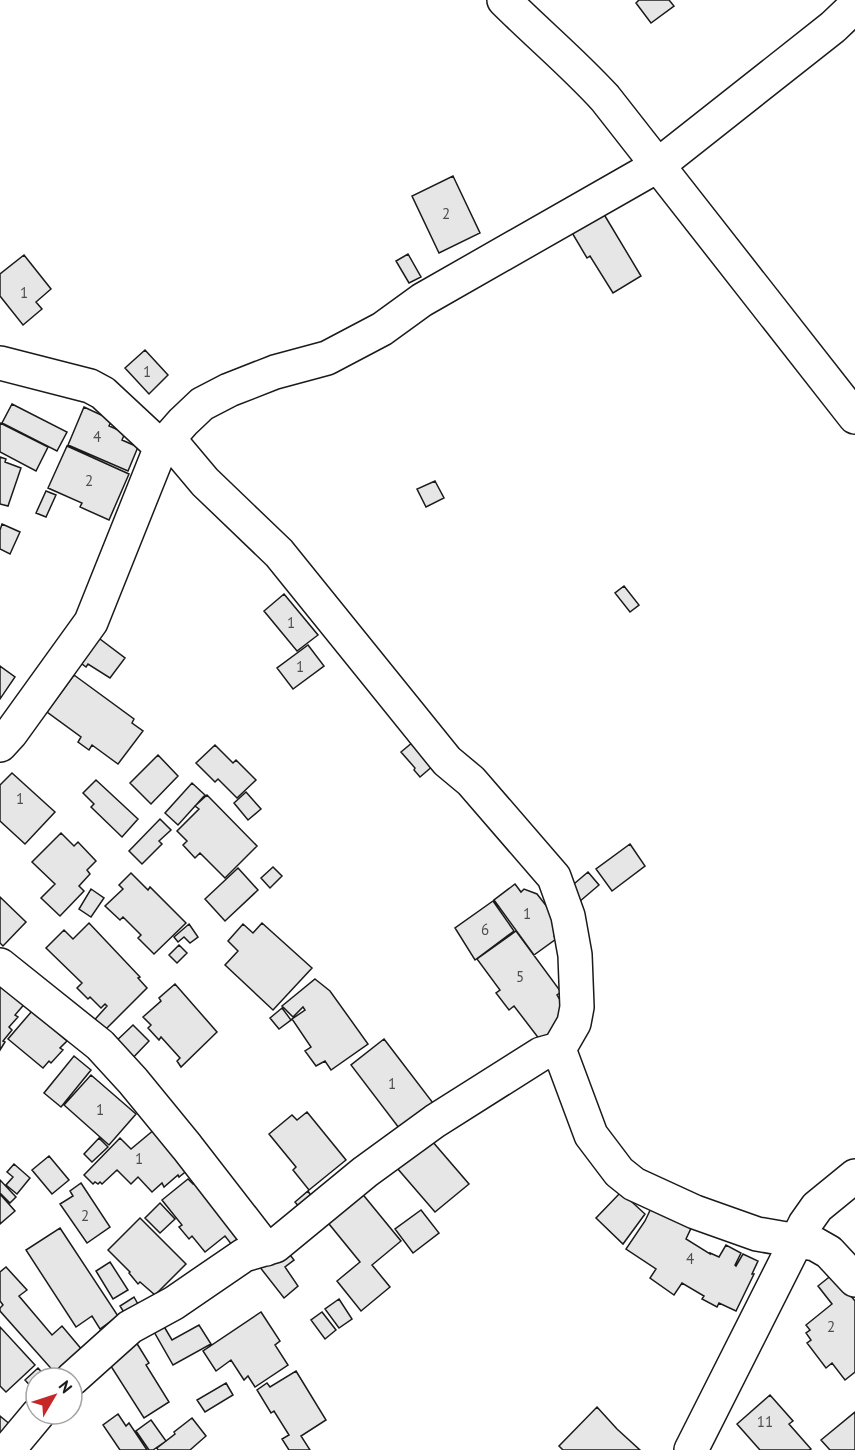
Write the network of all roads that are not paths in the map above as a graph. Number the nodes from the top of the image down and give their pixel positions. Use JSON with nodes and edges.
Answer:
{"nodes":[{"id":1,"x":504,"y":0,"type":"edge"},
{"id":2,"x":855,"y":6,"type":"edge"},
{"id":3,"x":657,"y":166,"type":"junction"},
{"id":4,"x":0,"y":363,"type":"edge"},
{"id":5,"x":855,"y":417,"type":"edge"},
{"id":6,"x":164,"y":443,"type":"junction"},
{"id":7,"x":0,"y":745,"type":"edge"},
{"id":8,"x":0,"y":965,"type":"edge"},
{"id":9,"x":559,"y":1049,"type":"junction"},
{"id":10,"x":855,"y":1176,"type":"edge"},
{"id":11,"x":796,"y":1241,"type":"junction"},
{"id":12,"x":266,"y":1249,"type":"junction"},
{"id":13,"x":855,"y":1280,"type":"edge"},
{"id":14,"x":84,"y":1367,"type":"edge"},
{"id":15,"x":29,"y":1426,"type":"edge"},
{"id":16,"x":8,"y":1450,"type":"edge"},
{"id":17,"x":691,"y":1450,"type":"edge"}],
"edges":[{"from":1,"to":3,"type":"street"},
{"from":2,"to":3,"type":"street"},
{"from":3,"to":5,"type":"street"},
{"from":3,"to":6,"type":"street"},
{"from":4,"to":6,"type":"street"},
{"from":6,"to":7,"type":"street"},
{"from":6,"to":9,"type":"street"},
{"from":8,"to":12,"type":"street"},
{"from":9,"to":11,"type":"street"},
{"from":9,"to":12,"type":"street"},
{"from":10,"to":11,"type":"street"},
{"from":11,"to":13,"type":"street"},
{"from":11,"to":17,"type":"street"},
{"from":12,"to":14,"type":"street"},
{"from":15,"to":16,"type":"street"}]}
